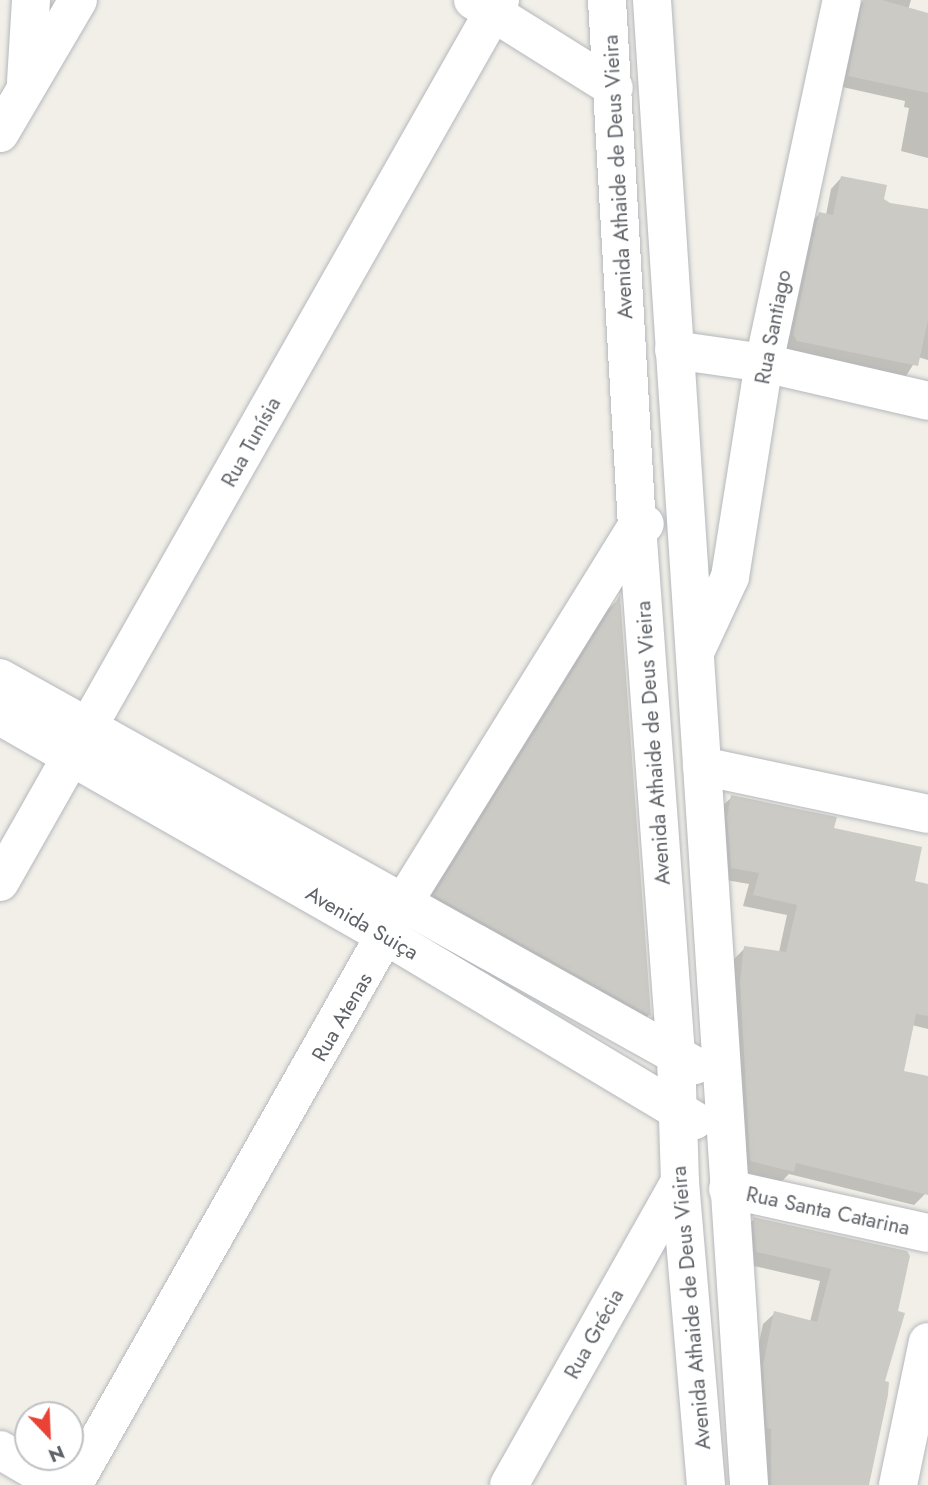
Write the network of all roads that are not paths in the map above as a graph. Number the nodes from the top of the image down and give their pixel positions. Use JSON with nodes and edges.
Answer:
{"nodes":[{"id":1,"x":31,"y":0,"type":"edge"},
{"id":2,"x":78,"y":0,"type":"edge"},
{"id":3,"x":607,"y":0,"type":"edge"},
{"id":4,"x":652,"y":0,"type":"edge"},
{"id":5,"x":842,"y":0,"type":"edge"},
{"id":6,"x":489,"y":4,"type":"edge"},
{"id":7,"x":26,"y":88,"type":"junction"},
{"id":8,"x":614,"y":88,"type":"junction"},
{"id":9,"x":0,"y":133,"type":"edge"},
{"id":10,"x":674,"y":350,"type":"junction"},
{"id":11,"x":764,"y":363,"type":"junction"},
{"id":12,"x":928,"y":401,"type":"edge"},
{"id":13,"x":687,"y":517,"type":"junction"},
{"id":14,"x":637,"y":526,"type":"junction"},
{"id":15,"x":696,"y":650,"type":"junction"},
{"id":16,"x":0,"y":678,"type":"edge"},
{"id":17,"x":0,"y":716,"type":"edge"},
{"id":18,"x":81,"y":745,"type":"junction"},
{"id":19,"x":702,"y":766,"type":"junction"},
{"id":20,"x":928,"y":814,"type":"edge"},
{"id":21,"x":0,"y":882,"type":"edge"},
{"id":22,"x":395,"y":921,"type":"junction"},
{"id":23,"x":676,"y":1055,"type":"junction"},
{"id":24,"x":723,"y":1080,"type":"junction"},
{"id":25,"x":676,"y":1111,"type":"junction"},
{"id":26,"x":723,"y":1133,"type":"junction"},
{"id":27,"x":680,"y":1182,"type":"junction"},
{"id":28,"x":728,"y":1189,"type":"junction"},
{"id":29,"x":928,"y":1233,"type":"edge"},
{"id":30,"x":928,"y":1342,"type":"edge"},
{"id":31,"x":0,"y":1450,"type":"edge"},
{"id":32,"x":60,"y":1485,"type":"edge"},
{"id":33,"x":73,"y":1485,"type":"edge"},
{"id":34,"x":509,"y":1485,"type":"edge"},
{"id":35,"x":706,"y":1485,"type":"edge"},
{"id":36,"x":749,"y":1485,"type":"edge"},
{"id":37,"x":898,"y":1485,"type":"edge"}],
"edges":[{"from":1,"to":7,"type":"street"},
{"from":2,"to":7,"type":"street"},
{"from":3,"to":8,"type":"street","name":"Avenida Athaide de Deus Vieira"},
{"from":4,"to":10,"type":"street","name":"Avenida Athaide de Deus Vieira"},
{"from":5,"to":11,"type":"street","name":"Rua Santiago"},
{"from":6,"to":8,"type":"street"},
{"from":6,"to":18,"type":"street","name":"Rua Tunísia"},
{"from":7,"to":9,"type":"street"},
{"from":8,"to":14,"type":"street","name":"Avenida Athaide de Deus Vieira"},
{"from":10,"to":11,"type":"street"},
{"from":10,"to":13,"type":"street","name":"Avenida Athaide de Deus Vieira"},
{"from":11,"to":12,"type":"street"},
{"from":11,"to":15,"type":"street","name":"Rua Santiago"},
{"from":13,"to":14,"type":"street"},
{"from":13,"to":15,"type":"street","name":"Avenida Athaide de Deus Vieira"},
{"from":14,"to":22,"type":"street","name":"Rua Atenas"},
{"from":14,"to":23,"type":"street","name":"Avenida Athaide de Deus Vieira"},
{"from":15,"to":19,"type":"street","name":"Avenida Athaide de Deus Vieira"},
{"from":16,"to":18,"type":"street","name":"Avenida Suiça"},
{"from":17,"to":18,"type":"street","name":"Avenida Suiça"},
{"from":18,"to":21,"type":"street","name":"Rua Tunísia"},
{"from":18,"to":22,"type":"street","name":"Avenida Suiça"},
{"from":19,"to":20,"type":"street"},
{"from":19,"to":24,"type":"street","name":"Avenida Athaide de Deus Vieira"},
{"from":22,"to":23,"type":"street","name":"Avenida Suiça"},
{"from":22,"to":25,"type":"street","name":"Avenida Suiça"},
{"from":22,"to":33,"type":"street","name":"Rua Atenas"},
{"from":23,"to":24,"type":"street","name":"Avenida Suiça"},
{"from":23,"to":25,"type":"street","name":"Avenida Athaide de Deus Vieira"},
{"from":24,"to":26,"type":"street","name":"Avenida Athaide de Deus Vieira"},
{"from":25,"to":26,"type":"street","name":"Avenida Suiça"},
{"from":25,"to":27,"type":"street","name":"Avenida Athaide de Deus Vieira"},
{"from":26,"to":28,"type":"street","name":"Avenida Athaide de Deus Vieira"},
{"from":27,"to":34,"type":"street","name":"Rua Grécia"},
{"from":27,"to":35,"type":"street","name":"Avenida Athaide de Deus Vieira"},
{"from":28,"to":29,"type":"street","name":"Rua Santa Catarina"},
{"from":28,"to":36,"type":"street","name":"Avenida Athaide de Deus Vieira"},
{"from":30,"to":37,"type":"street"},
{"from":31,"to":32,"type":"street"}]}
